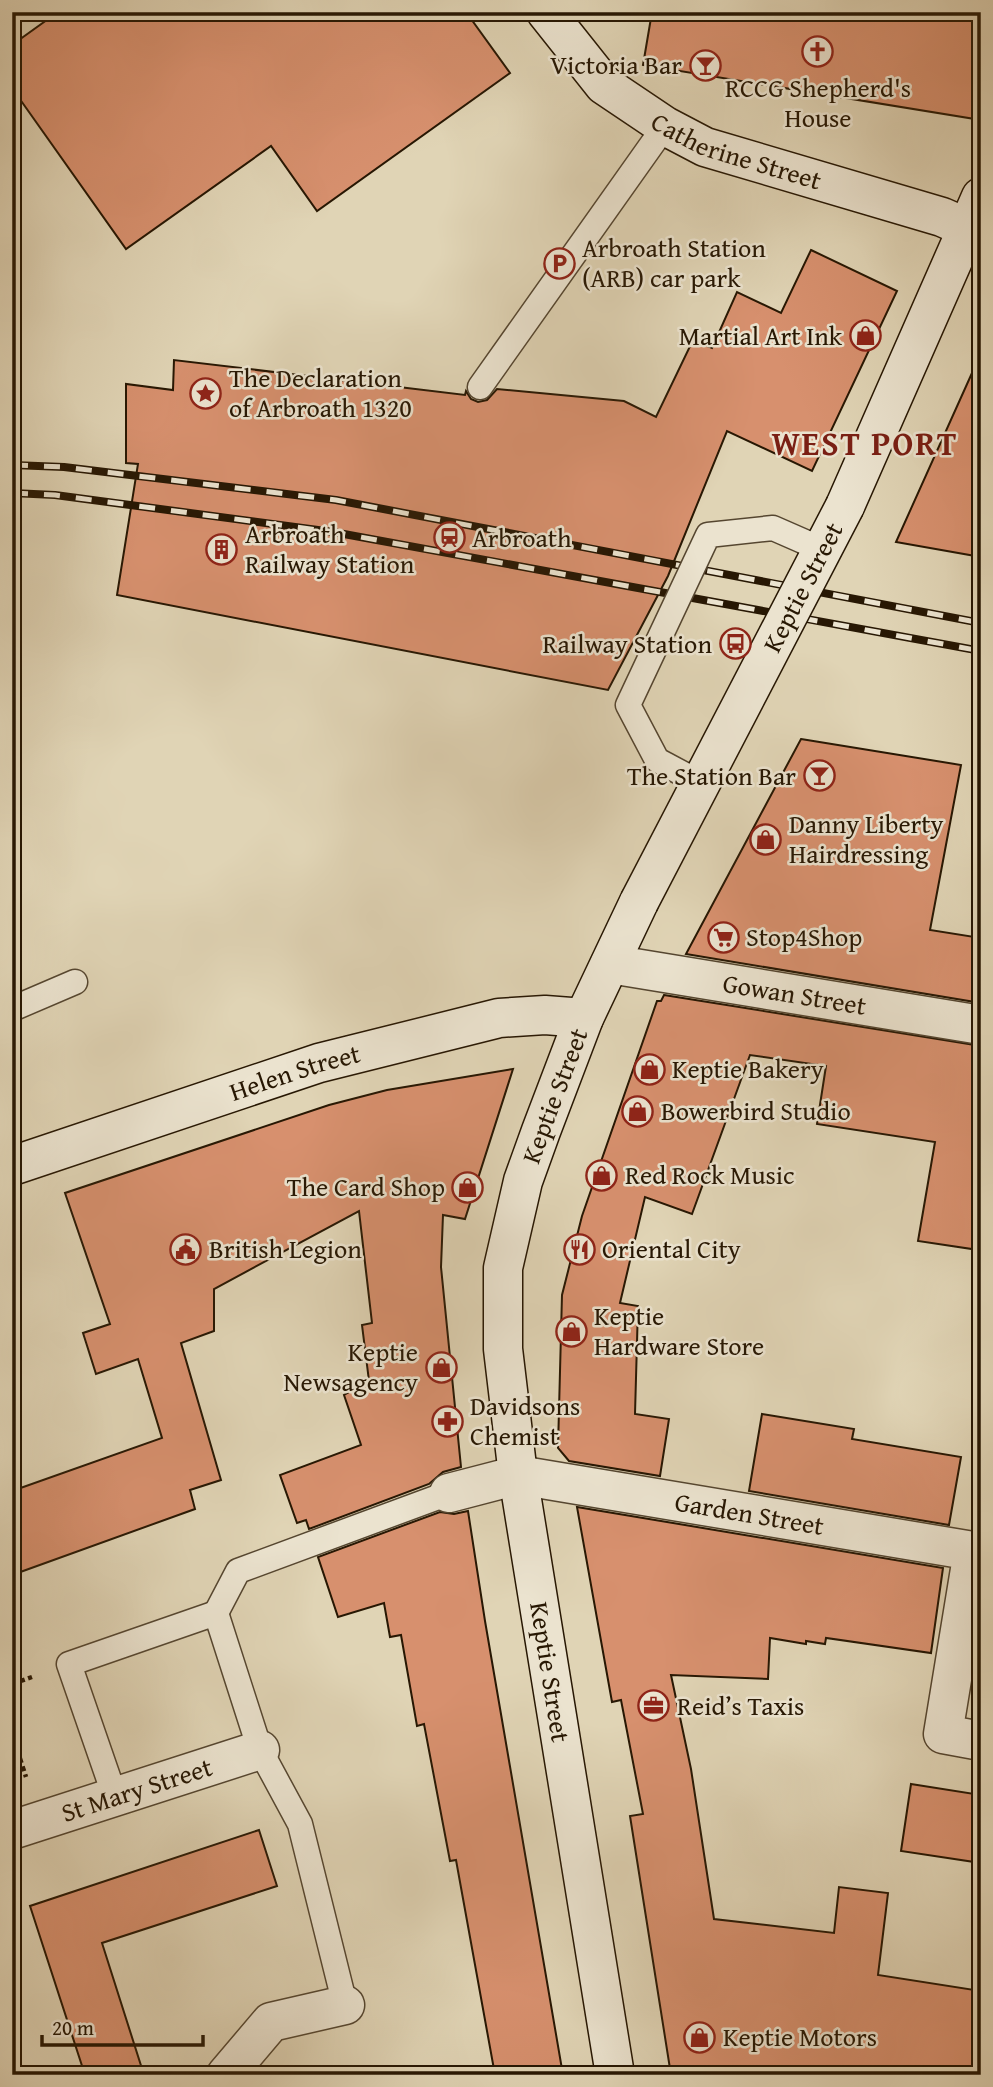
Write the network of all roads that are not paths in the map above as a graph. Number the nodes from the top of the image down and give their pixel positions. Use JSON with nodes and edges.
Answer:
{"nodes":[{"id":1,"x":546,"y":12,"type":"edge"},
{"id":2,"x":665,"y":126,"type":"junction"},
{"id":3,"x":974,"y":212,"type":"edge"},
{"id":4,"x":480,"y":387,"type":"dead end"},
{"id":5,"x":821,"y":549,"type":"junction"},
{"id":6,"x":702,"y":784,"type":"junction"},
{"id":7,"x":610,"y":964,"type":"junction"},
{"id":8,"x":75,"y":982,"type":"dead end"},
{"id":9,"x":12,"y":1009,"type":"edge"},
{"id":10,"x":584,"y":1018,"type":"junction"},
{"id":11,"x":981,"y":1024,"type":"edge"},
{"id":12,"x":12,"y":1166,"type":"edge"},
{"id":13,"x":518,"y":1475,"type":"junction"},
{"id":14,"x":449,"y":1493,"type":"joint"},
{"id":15,"x":977,"y":1551,"type":"edge"},
{"id":16,"x":216,"y":1613,"type":"junction"},
{"id":17,"x":981,"y":1741,"type":"edge"},
{"id":18,"x":260,"y":1750,"type":"junction"},
{"id":19,"x":114,"y":1797,"type":"junction"},
{"id":20,"x":12,"y":1830,"type":"edge"},
{"id":21,"x":345,"y":2004,"type":"joint"},
{"id":22,"x":226,"y":2075,"type":"edge"},
{"id":23,"x":615,"y":2075,"type":"edge"}],
"edges":[{"from":1,"to":2,"type":"street","name":"Catherine Street"},
{"from":2,"to":3,"type":"street","name":"Catherine Street"},
{"from":2,"to":4,"type":"lane"},
{"from":3,"to":5,"type":"street","name":"Keptie Street","bridge":true},
{"from":5,"to":6,"type":"street","name":"Keptie Street","bridge":true},
{"from":5,"to":6,"type":"lane","bridge":true},
{"from":6,"to":7,"type":"street","name":"Keptie Street","bridge":true},
{"from":7,"to":10,"type":"street","name":"Keptie Street"},
{"from":7,"to":11,"type":"street","name":"Gowan Street"},
{"from":8,"to":9,"type":"lane"},
{"from":10,"to":12,"type":"street","name":"Helen Street"},
{"from":10,"to":13,"type":"street","name":"Keptie Street"},
{"from":13,"to":14,"type":"street"},
{"from":13,"to":15,"type":"street","name":"Garden Street"},
{"from":13,"to":23,"type":"street","name":"Keptie Street"},
{"from":14,"to":16,"type":"lane"},
{"from":15,"to":17,"type":"street"},
{"from":16,"to":18,"type":"lane"},
{"from":16,"to":19,"type":"lane"},
{"from":18,"to":19,"type":"street","name":"St Mary Street"},
{"from":18,"to":21,"type":"lane"},
{"from":19,"to":20,"type":"street","name":"St Mary Street"},
{"from":21,"to":22,"type":"street"}]}
